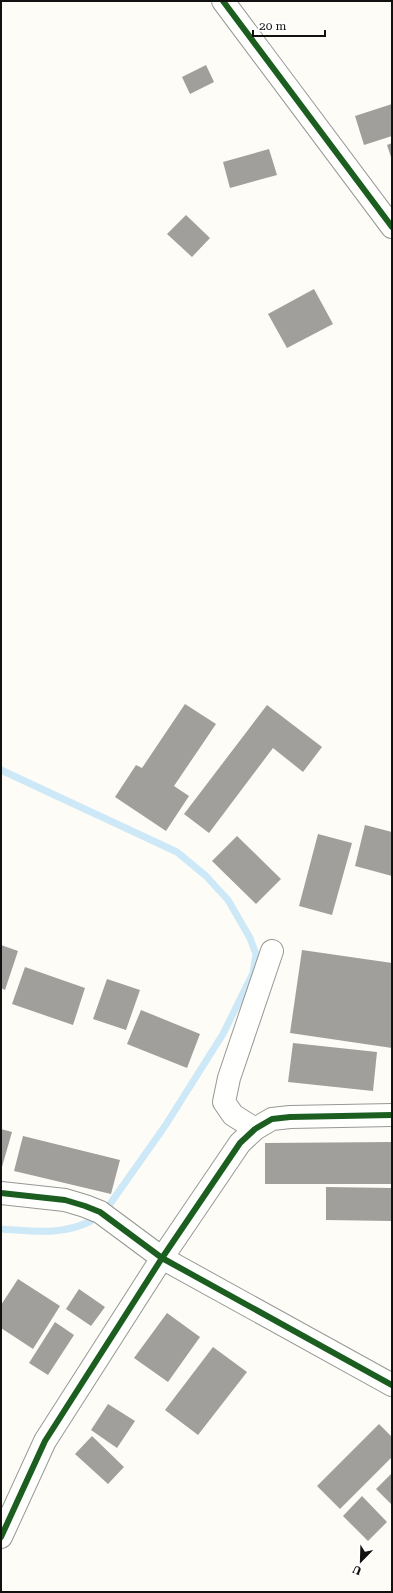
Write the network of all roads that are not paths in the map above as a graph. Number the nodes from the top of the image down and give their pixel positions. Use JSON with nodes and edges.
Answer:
{"nodes":[{"id":1,"x":223,"y":1,"type":"edge"},
{"id":2,"x":392,"y":228,"type":"edge"},
{"id":3,"x":272,"y":951,"type":"dead end"},
{"id":4,"x":392,"y":1114,"type":"edge"},
{"id":5,"x":254,"y":1129,"type":"junction"},
{"id":6,"x":1,"y":1193,"type":"edge"},
{"id":7,"x":162,"y":1258,"type":"junction"},
{"id":8,"x":392,"y":1385,"type":"edge"},
{"id":9,"x":1,"y":1537,"type":"edge"}],
"edges":[{"from":1,"to":2,"type":"street"},
{"from":3,"to":5,"type":"street"},
{"from":4,"to":5,"type":"street"},
{"from":5,"to":7,"type":"street"},
{"from":6,"to":7,"type":"street"},
{"from":7,"to":8,"type":"street"},
{"from":7,"to":9,"type":"street"}]}
